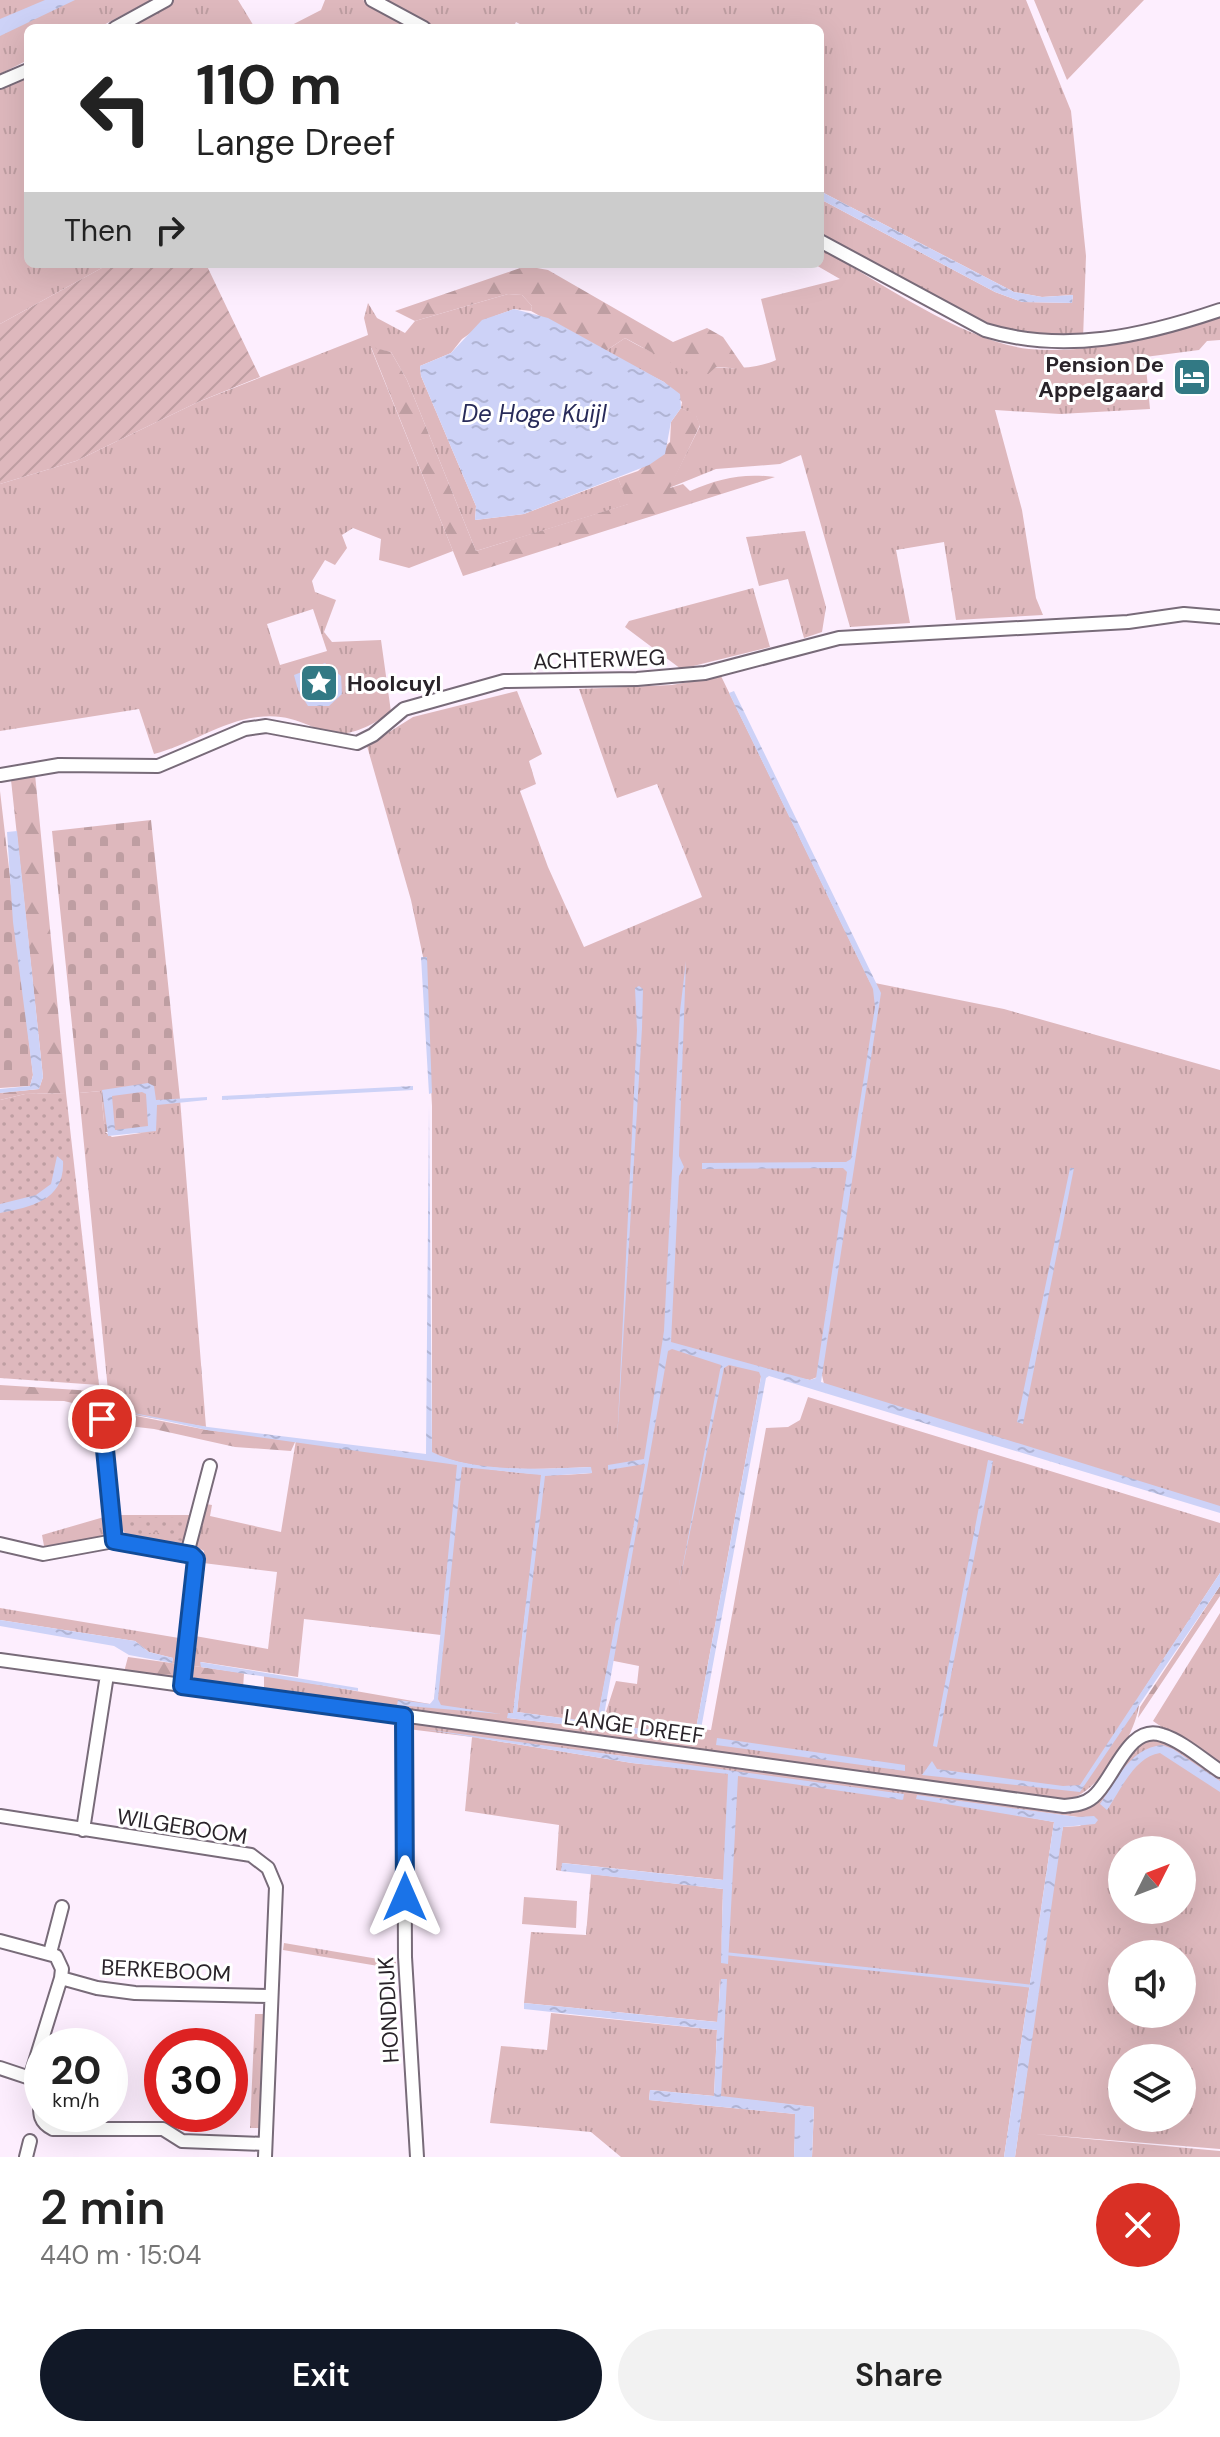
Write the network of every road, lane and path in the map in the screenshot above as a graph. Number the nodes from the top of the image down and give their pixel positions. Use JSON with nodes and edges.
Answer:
{"nodes":[{"id":1,"x":166,"y":0,"type":"edge"},
{"id":2,"x":372,"y":0,"type":"edge"},
{"id":3,"x":122,"y":24,"type":"edge"},
{"id":4,"x":417,"y":24,"type":"edge"},
{"id":5,"x":24,"y":72,"type":"edge"},
{"id":6,"x":0,"y":82,"type":"edge"},
{"id":7,"x":824,"y":243,"type":"edge"},
{"id":8,"x":1220,"y":310,"type":"edge"},
{"id":9,"x":1220,"y":617,"type":"edge"},
{"id":10,"x":0,"y":775,"type":"edge"},
{"id":11,"x":102,"y":1419,"type":"dead end"},
{"id":12,"x":210,"y":1466,"type":"dead end"},
{"id":13,"x":114,"y":1541,"type":"junction"},
{"id":14,"x":0,"y":1544,"type":"edge"},
{"id":15,"x":187,"y":1554,"type":"junction"},
{"id":16,"x":0,"y":1660,"type":"edge"},
{"id":17,"x":107,"y":1675,"type":"junction"},
{"id":18,"x":182,"y":1686,"type":"junction"},
{"id":19,"x":404,"y":1716,"type":"junction"},
{"id":20,"x":1220,"y":1771,"type":"edge"},
{"id":21,"x":0,"y":1816,"type":"edge"},
{"id":22,"x":83,"y":1830,"type":"junction"},
{"id":23,"x":62,"y":1907,"type":"dead end"},
{"id":24,"x":0,"y":1941,"type":"edge"},
{"id":25,"x":50,"y":1953,"type":"junction"},
{"id":26,"x":61,"y":1978,"type":"junction"},
{"id":27,"x":270,"y":1996,"type":"junction"},
{"id":28,"x":46,"y":2028,"type":"edge"},
{"id":29,"x":0,"y":2068,"type":"edge"},
{"id":30,"x":24,"y":2076,"type":"edge"},
{"id":31,"x":128,"y":2129,"type":"edge"},
{"id":32,"x":30,"y":2141,"type":"dead end"},
{"id":33,"x":265,"y":2150,"type":"edge"},
{"id":34,"x":26,"y":2157,"type":"edge"},
{"id":35,"x":417,"y":2157,"type":"edge"}],
"edges":[{"from":1,"to":3,"type":"street"},
{"from":2,"to":4,"type":"street"},
{"from":5,"to":6,"type":"street"},
{"from":7,"to":8,"type":"street"},
{"from":9,"to":10,"type":"street","name":"ACHTERWEG"},
{"from":11,"to":13,"type":"street"},
{"from":12,"to":15,"type":"street"},
{"from":13,"to":14,"type":"street"},
{"from":13,"to":15,"type":"street"},
{"from":15,"to":18,"type":"street"},
{"from":16,"to":17,"type":"street","name":"LANGE DREEF"},
{"from":17,"to":18,"type":"street","name":"LANGE DREEF"},
{"from":17,"to":22,"type":"street"},
{"from":18,"to":19,"type":"street","name":"LANGE DREEF"},
{"from":19,"to":20,"type":"street","name":"LANGE DREEF"},
{"from":19,"to":35,"type":"street","name":"HONDDIJK"},
{"from":21,"to":22,"type":"street","name":"WILGEBOOM"},
{"from":22,"to":27,"type":"street","name":"WILGEBOOM"},
{"from":23,"to":25,"type":"street"},
{"from":24,"to":25,"type":"street"},
{"from":25,"to":26,"type":"street"},
{"from":26,"to":27,"type":"street","name":"BERKEBOOM"},
{"from":26,"to":28,"type":"street"},
{"from":27,"to":33,"type":"street","name":"WILGEBOOM"},
{"from":29,"to":30,"type":"street"},
{"from":31,"to":33,"type":"street"},
{"from":32,"to":34,"type":"street"}]}
